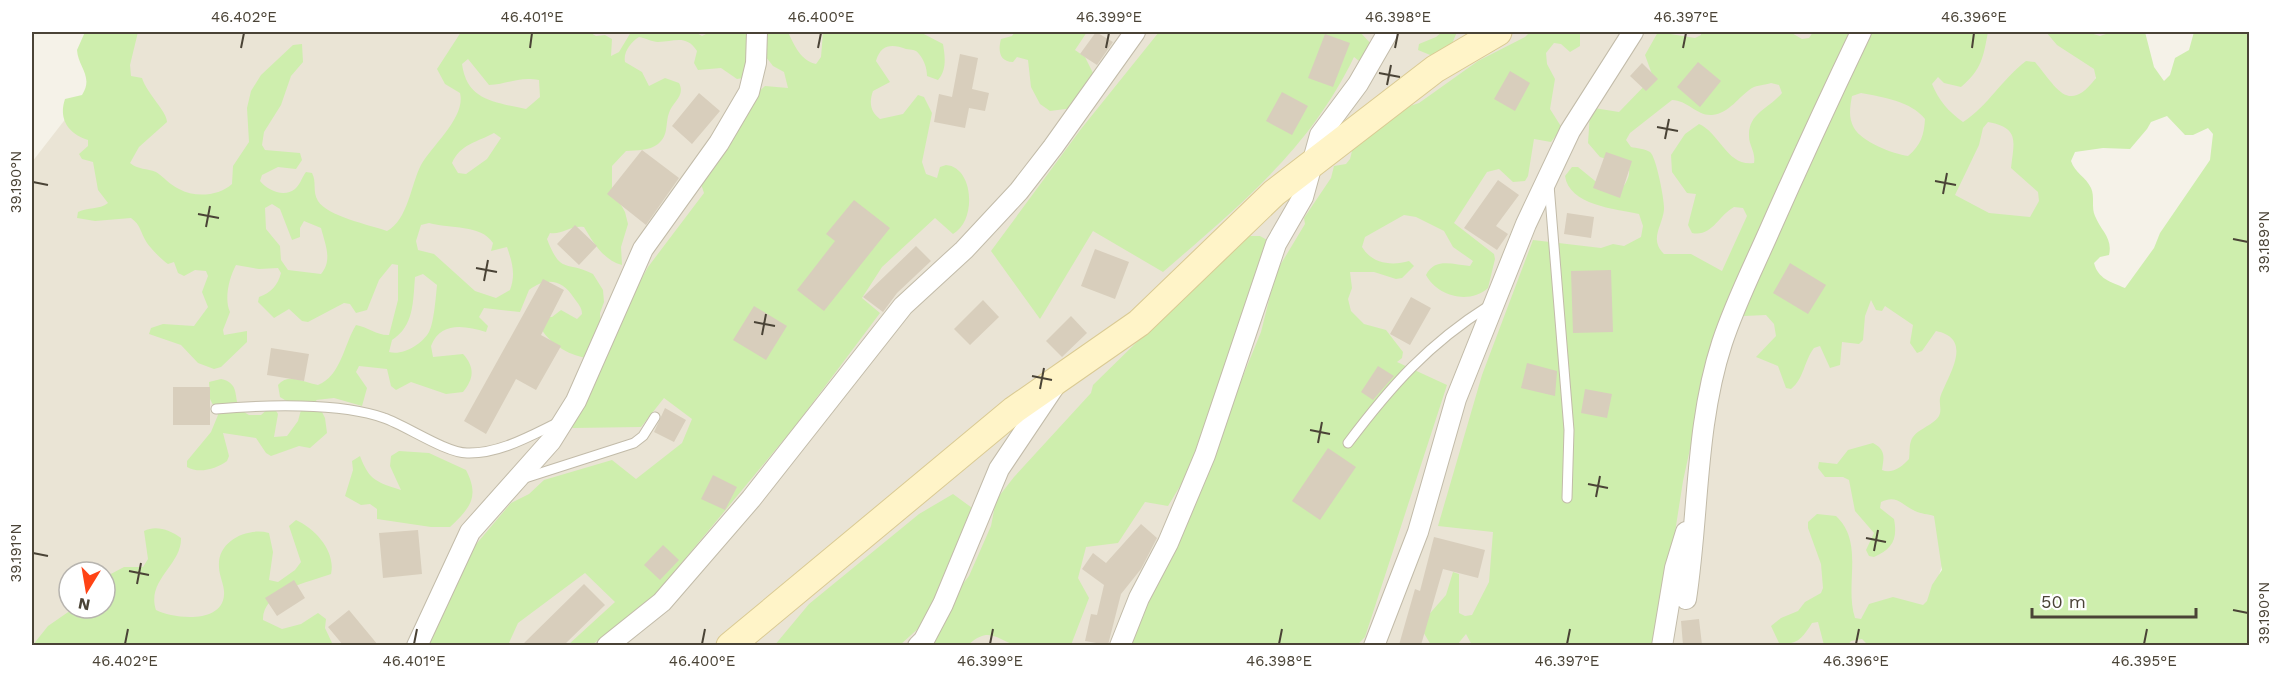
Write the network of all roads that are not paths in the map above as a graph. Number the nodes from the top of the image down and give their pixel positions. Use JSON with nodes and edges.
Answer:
{"nodes":[{"id":1,"x":757,"y":32,"type":"edge"},
{"id":2,"x":1135,"y":32,"type":"edge"},
{"id":3,"x":1388,"y":32,"type":"edge"},
{"id":4,"x":1498,"y":32,"type":"edge"},
{"id":5,"x":1633,"y":32,"type":"edge"},
{"id":6,"x":1861,"y":32,"type":"edge"},
{"id":7,"x":1312,"y":166,"type":"junction"},
{"id":8,"x":1548,"y":176,"type":"junction"},
{"id":9,"x":1494,"y":302,"type":"junction"},
{"id":10,"x":1059,"y":380,"type":"junction"},
{"id":11,"x":216,"y":409,"type":"dead end"},
{"id":12,"x":655,"y":417,"type":"dead end"},
{"id":13,"x":565,"y":419,"type":"junction"},
{"id":14,"x":1348,"y":443,"type":"dead end"},
{"id":15,"x":512,"y":483,"type":"junction"},
{"id":16,"x":1567,"y":498,"type":"dead end"},
{"id":17,"x":1694,"y":506,"type":"junction"},
{"id":18,"x":1686,"y":599,"type":"dead end"},
{"id":19,"x":417,"y":645,"type":"edge"},
{"id":20,"x":607,"y":645,"type":"edge"},
{"id":21,"x":730,"y":645,"type":"edge"},
{"id":22,"x":918,"y":645,"type":"edge"},
{"id":23,"x":1120,"y":645,"type":"edge"},
{"id":24,"x":1374,"y":645,"type":"edge"},
{"id":25,"x":1662,"y":645,"type":"edge"}],
"edges":[{"from":1,"to":13,"type":"street"},
{"from":2,"to":20,"type":"street"},
{"from":3,"to":7,"type":"street"},
{"from":4,"to":7,"type":"street"},
{"from":5,"to":8,"type":"street"},
{"from":6,"to":17,"type":"street"},
{"from":7,"to":10,"type":"street"},
{"from":7,"to":23,"type":"street"},
{"from":8,"to":9,"type":"street"},
{"from":8,"to":16,"type":"lane"},
{"from":9,"to":14,"type":"lane"},
{"from":9,"to":24,"type":"street"},
{"from":10,"to":21,"type":"street"},
{"from":10,"to":22,"type":"street"},
{"from":11,"to":13,"type":"lane"},
{"from":12,"to":15,"type":"lane"},
{"from":13,"to":15,"type":"street"},
{"from":15,"to":19,"type":"street"},
{"from":17,"to":18,"type":"street"},
{"from":17,"to":25,"type":"street"}]}
